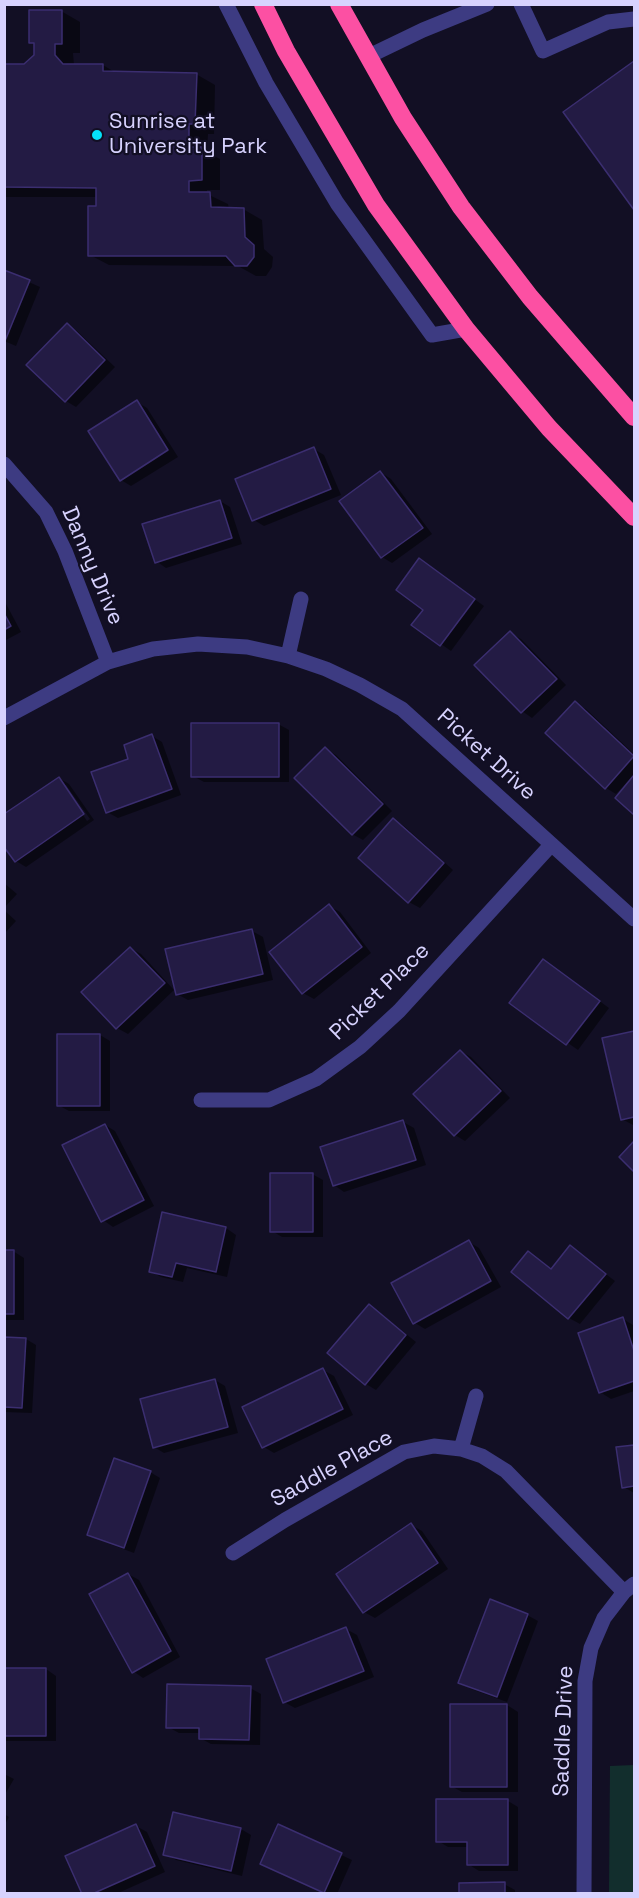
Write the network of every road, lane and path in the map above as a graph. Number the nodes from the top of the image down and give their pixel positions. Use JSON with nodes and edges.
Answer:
{"nodes":[{"id":1,"x":226,"y":4,"type":"edge"},
{"id":2,"x":263,"y":4,"type":"edge"},
{"id":3,"x":339,"y":4,"type":"edge"},
{"id":4,"x":487,"y":4,"type":"edge"},
{"id":5,"x":521,"y":4,"type":"edge"},
{"id":6,"x":634,"y":19,"type":"edge"},
{"id":7,"x":369,"y":56,"type":"junction"},
{"id":8,"x":466,"y":329,"type":"junction"},
{"id":9,"x":634,"y":417,"type":"edge"},
{"id":10,"x":4,"y":464,"type":"edge"},
{"id":11,"x":634,"y":517,"type":"edge"},
{"id":12,"x":301,"y":598,"type":"dead end"},
{"id":13,"x":288,"y":656,"type":"junction"},
{"id":14,"x":108,"y":662,"type":"junction"},
{"id":15,"x":4,"y":718,"type":"edge"},
{"id":16,"x":551,"y":844,"type":"junction"},
{"id":17,"x":634,"y":919,"type":"edge"},
{"id":18,"x":201,"y":1100,"type":"dead end"},
{"id":19,"x":476,"y":1396,"type":"dead end"},
{"id":20,"x":461,"y":1449,"type":"junction"},
{"id":21,"x":233,"y":1553,"type":"dead end"},
{"id":22,"x":629,"y":1588,"type":"edge"},
{"id":23,"x":584,"y":1893,"type":"edge"}],
"edges":[{"from":1,"to":8,"type":"street"},
{"from":2,"to":8,"type":"highway"},
{"from":3,"to":7,"type":"highway"},
{"from":4,"to":7,"type":"street"},
{"from":5,"to":6,"type":"street"},
{"from":7,"to":9,"type":"highway"},
{"from":8,"to":11,"type":"highway"},
{"from":10,"to":14,"type":"street","name":"Danny Drive"},
{"from":12,"to":13,"type":"street"},
{"from":13,"to":14,"type":"street","name":"Picket Drive"},
{"from":13,"to":16,"type":"street","name":"Picket Drive"},
{"from":14,"to":15,"type":"street","name":"Picket Drive"},
{"from":16,"to":17,"type":"street","name":"Picket Drive"},
{"from":16,"to":18,"type":"street","name":"Picket Place"},
{"from":19,"to":20,"type":"street"},
{"from":20,"to":21,"type":"street","name":"Saddle Place"},
{"from":20,"to":22,"type":"street","name":"Saddle Place"},
{"from":22,"to":23,"type":"street","name":"Saddle Drive"}]}
